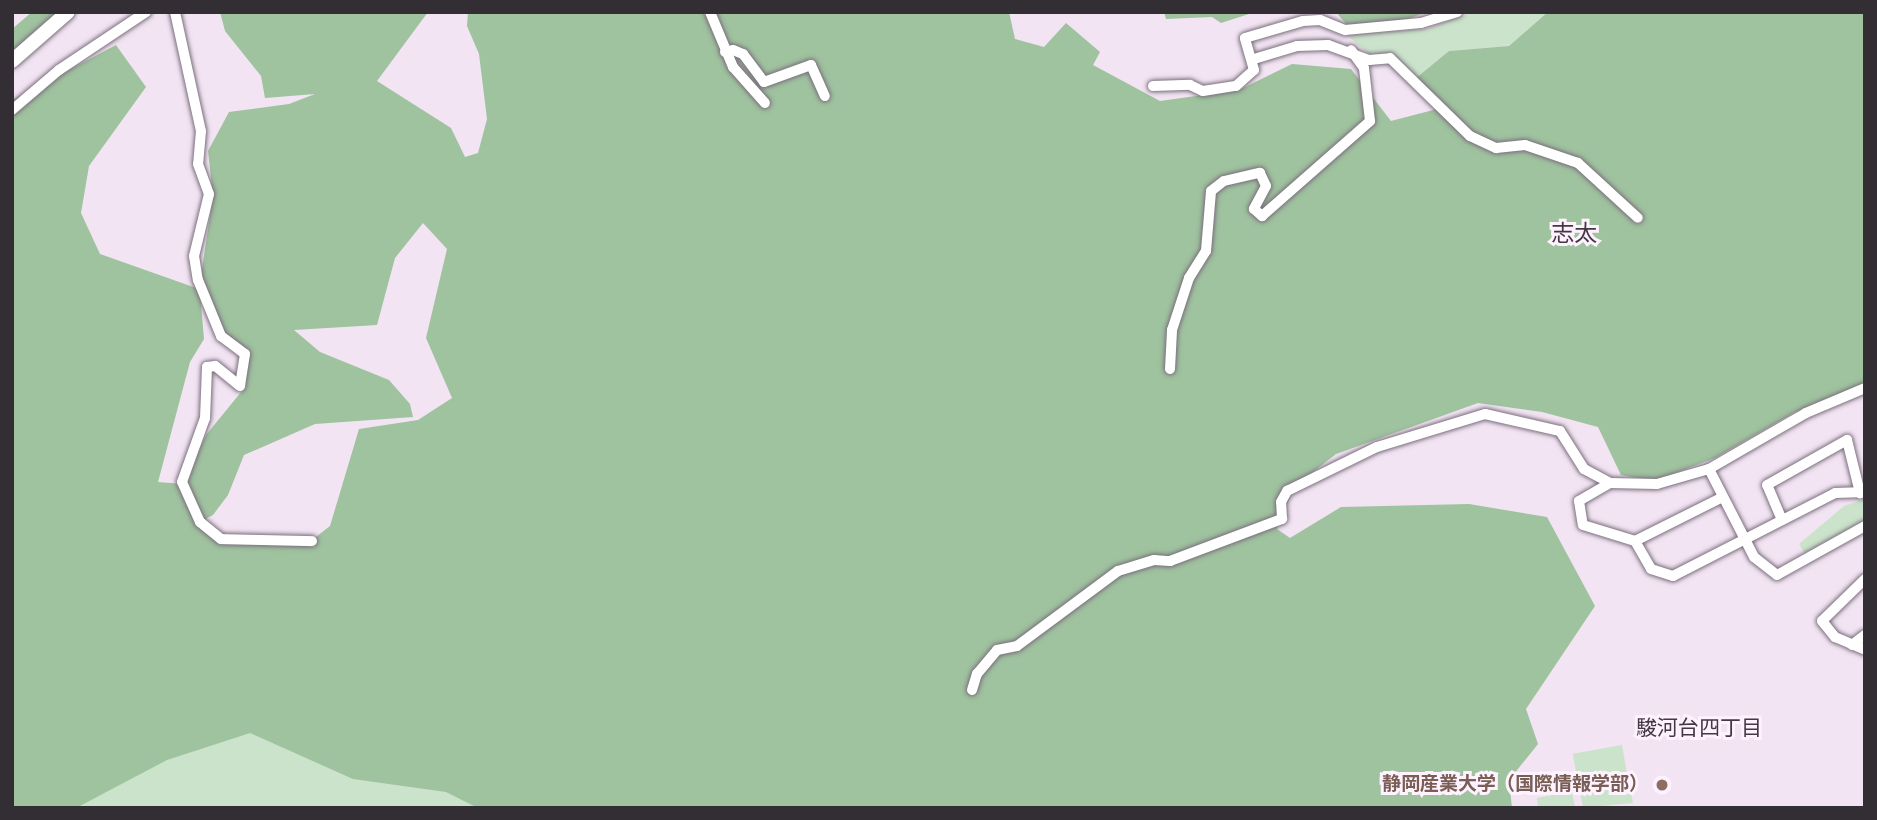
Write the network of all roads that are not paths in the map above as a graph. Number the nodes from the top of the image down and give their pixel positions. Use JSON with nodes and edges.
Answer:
{"nodes":[{"id":1,"x":68,"y":12,"type":"edge"},
{"id":2,"x":146,"y":12,"type":"edge"},
{"id":3,"x":174,"y":12,"type":"edge"},
{"id":4,"x":710,"y":12,"type":"edge"},
{"id":5,"x":1457,"y":12,"type":"edge"},
{"id":6,"x":1351,"y":50,"type":"junction"},
{"id":7,"x":725,"y":52,"type":"junction"},
{"id":8,"x":1254,"y":59,"type":"junction"},
{"id":9,"x":12,"y":61,"type":"edge"},
{"id":10,"x":1153,"y":86,"type":"dead end"},
{"id":11,"x":825,"y":96,"type":"dead end"},
{"id":12,"x":765,"y":103,"type":"dead end"},
{"id":13,"x":12,"y":110,"type":"edge"},
{"id":14,"x":1638,"y":218,"type":"dead end"},
{"id":15,"x":1170,"y":369,"type":"dead end"},
{"id":16,"x":1865,"y":388,"type":"edge"},
{"id":17,"x":1709,"y":469,"type":"junction"},
{"id":18,"x":1609,"y":483,"type":"junction"},
{"id":19,"x":1863,"y":492,"type":"edge"},
{"id":20,"x":1723,"y":497,"type":"junction"},
{"id":21,"x":1782,"y":520,"type":"junction"},
{"id":22,"x":1865,"y":526,"type":"edge"},
{"id":23,"x":1745,"y":539,"type":"junction"},
{"id":24,"x":312,"y":541,"type":"dead end"},
{"id":25,"x":1635,"y":541,"type":"junction"},
{"id":26,"x":1865,"y":579,"type":"edge"},
{"id":27,"x":1865,"y":635,"type":"edge"},
{"id":28,"x":1853,"y":645,"type":"junction"},
{"id":29,"x":1865,"y":650,"type":"edge"},
{"id":30,"x":972,"y":690,"type":"dead end"}],
"edges":[{"from":1,"to":9,"type":"highway"},
{"from":2,"to":13,"type":"street"},
{"from":3,"to":24,"type":"street"},
{"from":4,"to":7,"type":"street"},
{"from":5,"to":8,"type":"street"},
{"from":6,"to":8,"type":"street"},
{"from":6,"to":14,"type":"street"},
{"from":6,"to":15,"type":"street"},
{"from":7,"to":11,"type":"street"},
{"from":7,"to":12,"type":"street"},
{"from":8,"to":10,"type":"street"},
{"from":16,"to":17,"type":"street"},
{"from":17,"to":18,"type":"street"},
{"from":17,"to":20,"type":"street"},
{"from":18,"to":25,"type":"street"},
{"from":18,"to":30,"type":"street"},
{"from":19,"to":21,"type":"street"},
{"from":19,"to":21,"type":"street"},
{"from":20,"to":23,"type":"street"},
{"from":20,"to":25,"type":"street"},
{"from":21,"to":23,"type":"street"},
{"from":22,"to":23,"type":"street"},
{"from":23,"to":25,"type":"street"},
{"from":26,"to":28,"type":"street"},
{"from":27,"to":28,"type":"street"},
{"from":28,"to":29,"type":"street"}]}
